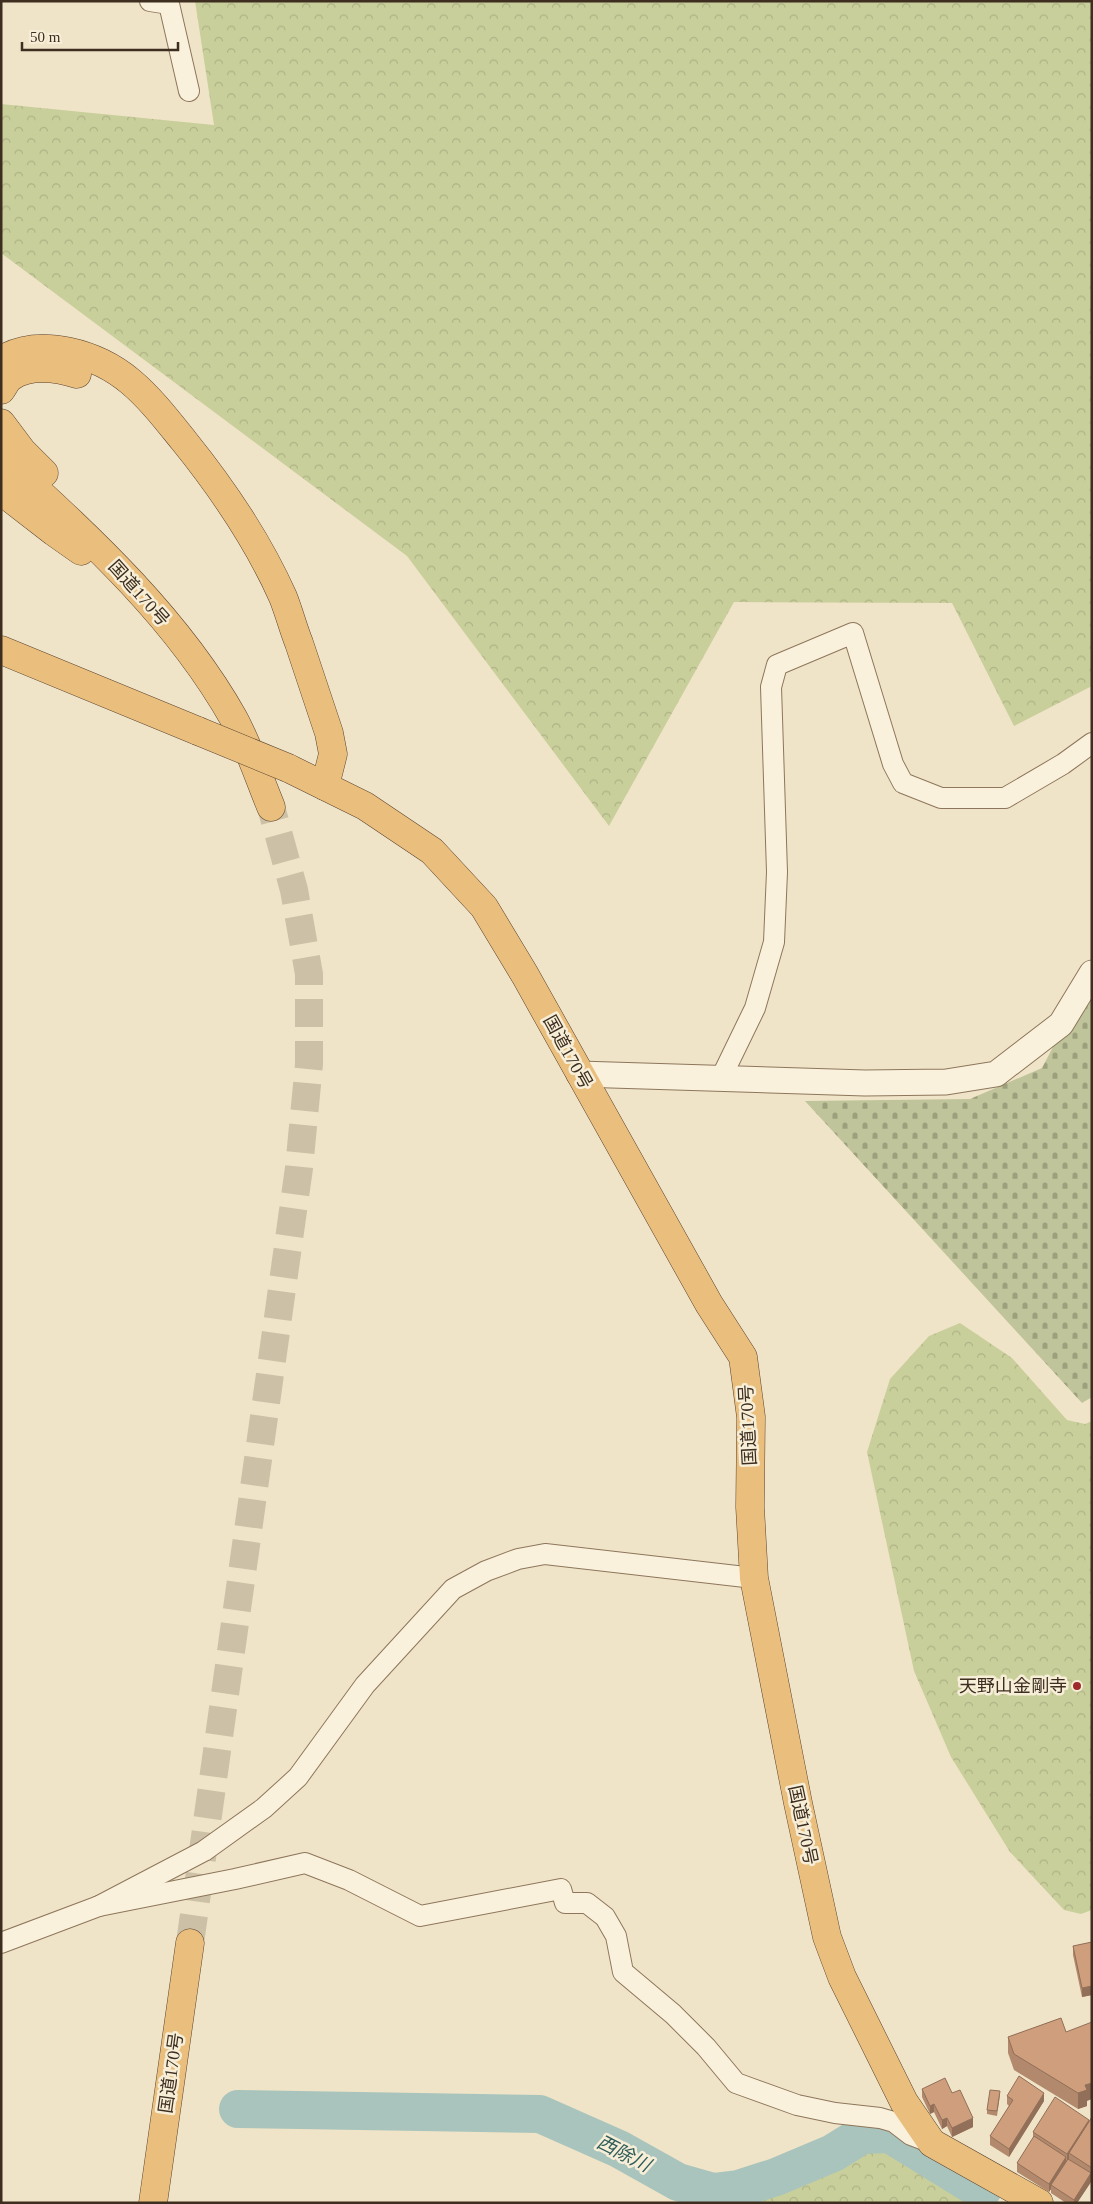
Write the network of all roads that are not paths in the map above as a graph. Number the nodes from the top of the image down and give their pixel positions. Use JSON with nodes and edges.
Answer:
{"nodes":[{"id":1,"x":150,"y":1,"type":"edge"},
{"id":2,"x":189,"y":91,"type":"dead end"},
{"id":3,"x":1,"y":360,"type":"edge"},
{"id":4,"x":1,"y":390,"type":"edge"},
{"id":5,"x":1,"y":423,"type":"edge"},
{"id":6,"x":1,"y":457,"type":"edge"},
{"id":7,"x":1,"y":491,"type":"edge"},
{"id":8,"x":98,"y":549,"type":"junction"},
{"id":9,"x":138,"y":589,"type":"junction"},
{"id":10,"x":1,"y":650,"type":"edge"},
{"id":11,"x":1092,"y":742,"type":"edge"},
{"id":12,"x":326,"y":786,"type":"junction"},
{"id":13,"x":270,"y":807,"type":"tunnel mouth"},
{"id":14,"x":1092,"y":973,"type":"edge"},
{"id":15,"x":579,"y":1074,"type":"junction"},
{"id":16,"x":720,"y":1078,"type":"junction"},
{"id":17,"x":754,"y":1578,"type":"junction"},
{"id":18,"x":99,"y":1906,"type":"junction"},
{"id":19,"x":1,"y":1943,"type":"edge"},
{"id":20,"x":190,"y":1943,"type":"tunnel mouth"},
{"id":21,"x":932,"y":2143,"type":"junction"},
{"id":22,"x":153,"y":2203,"type":"edge"},
{"id":23,"x":1039,"y":2203,"type":"edge"}],
"edges":[{"from":1,"to":2,"type":"street"},
{"from":3,"to":12,"type":"highway"},
{"from":4,"to":12,"type":"highway"},
{"from":5,"to":8,"type":"highway"},
{"from":6,"to":8,"type":"highway","name":"国道170号"},
{"from":7,"to":9,"type":"highway"},
{"from":8,"to":9,"type":"highway","name":"国道170号"},
{"from":9,"to":13,"type":"highway","name":"国道170号"},
{"from":10,"to":12,"type":"highway","name":"国道170号","bridge":true},
{"from":11,"to":16,"type":"street"},
{"from":12,"to":15,"type":"highway","name":"国道170号"},
{"from":14,"to":16,"type":"street"},
{"from":15,"to":16,"type":"street"},
{"from":15,"to":17,"type":"highway","name":"国道170号"},
{"from":17,"to":18,"type":"street"},
{"from":17,"to":21,"type":"highway","name":"国道170号"},
{"from":18,"to":19,"type":"street"},
{"from":18,"to":21,"type":"street"},
{"from":20,"to":22,"type":"highway","name":"国道170号"},
{"from":21,"to":23,"type":"highway","name":"国道170号"}]}
